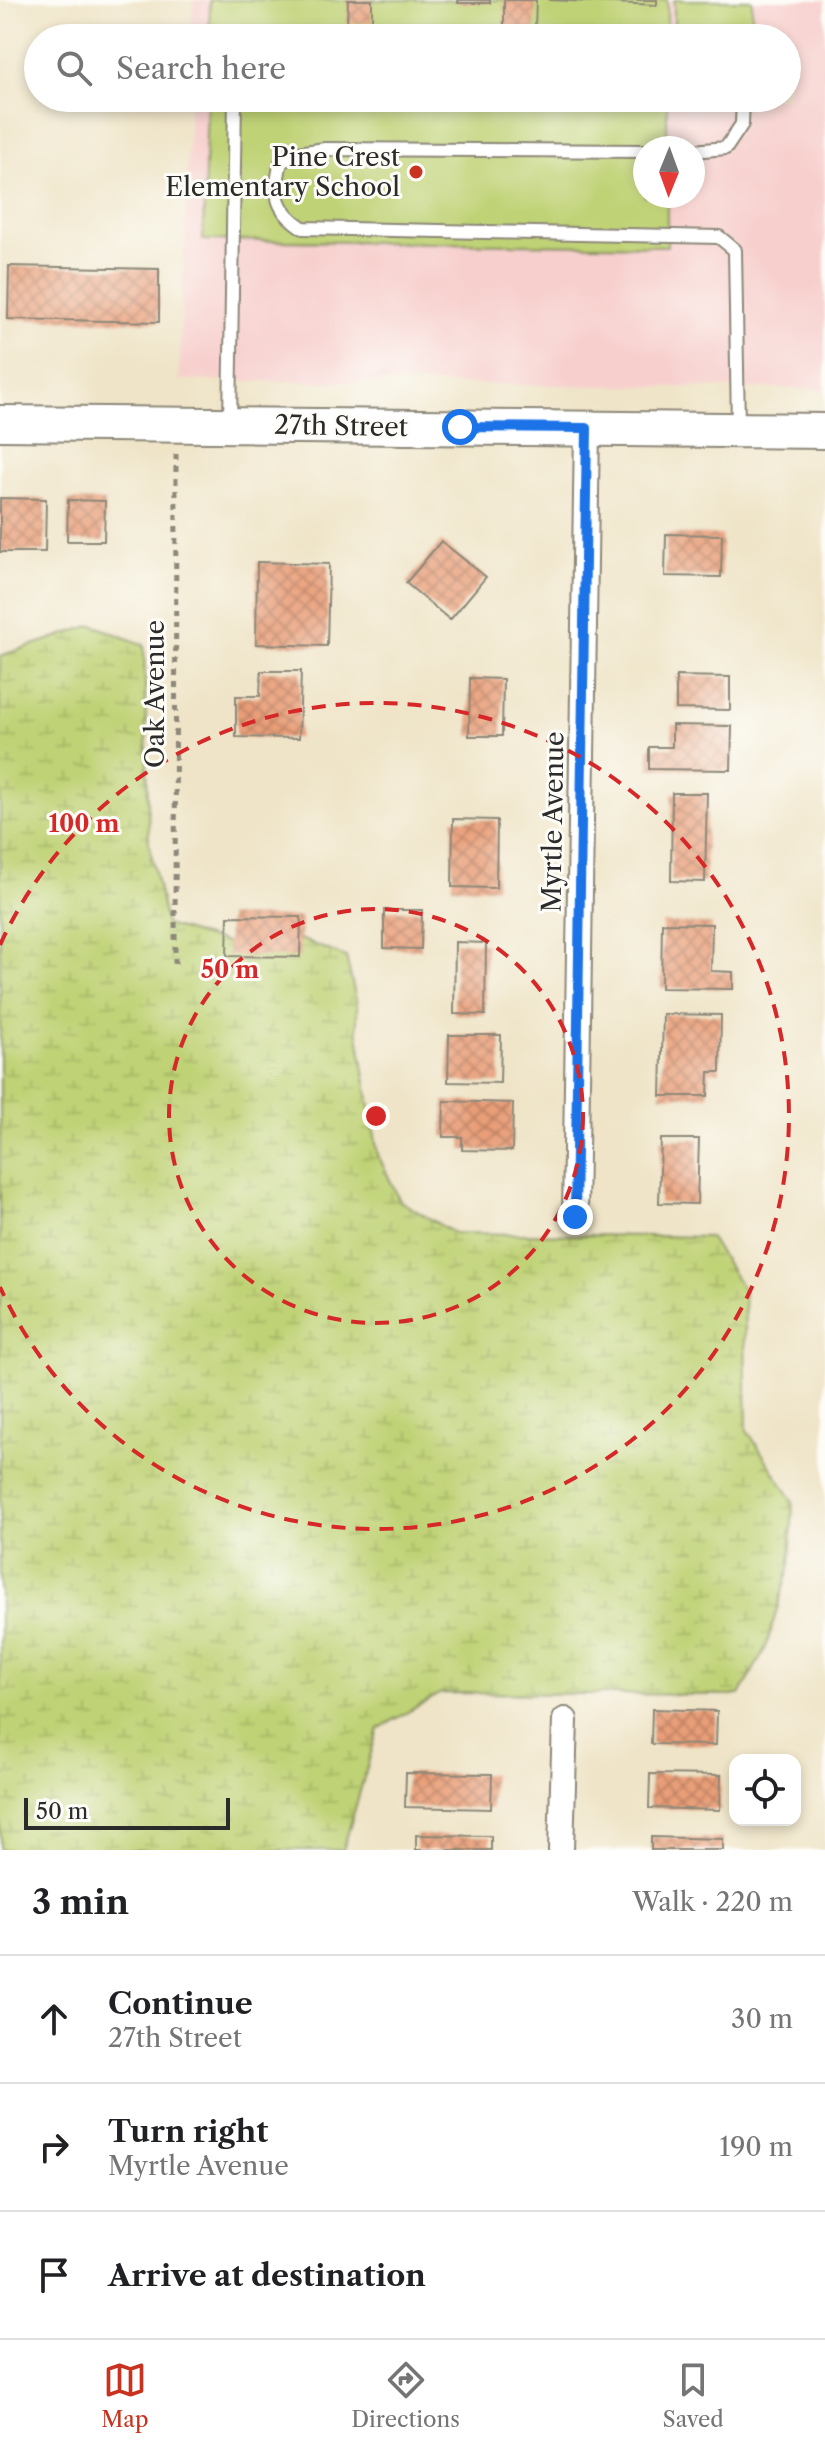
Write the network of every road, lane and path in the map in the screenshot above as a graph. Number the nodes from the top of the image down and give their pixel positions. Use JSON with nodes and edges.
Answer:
{"nodes":[{"id":1,"x":235,"y":112,"type":"edge"},
{"id":2,"x":742,"y":112,"type":"edge"},
{"id":3,"x":705,"y":150,"type":"edge"},
{"id":4,"x":633,"y":151,"type":"edge"},
{"id":5,"x":0,"y":423,"type":"edge"},
{"id":6,"x":176,"y":424,"type":"junction"},
{"id":7,"x":230,"y":424,"type":"junction"},
{"id":8,"x":587,"y":428,"type":"junction"},
{"id":9,"x":738,"y":430,"type":"junction"},
{"id":10,"x":825,"y":431,"type":"edge"},
{"id":11,"x":175,"y":964,"type":"dead end"},
{"id":12,"x":575,"y":1217,"type":"dead end"},
{"id":13,"x":565,"y":1720,"type":"dead end"},
{"id":14,"x":561,"y":1850,"type":"edge"}],
"edges":[{"from":1,"to":7,"type":"lane"},
{"from":2,"to":3,"type":"lane"},
{"from":4,"to":9,"type":"lane"},
{"from":5,"to":6,"type":"main road","name":"27th Street"},
{"from":6,"to":7,"type":"main road","name":"27th Street"},
{"from":6,"to":11,"type":"path","name":"Oak Avenue"},
{"from":7,"to":8,"type":"main road","name":"27th Street"},
{"from":8,"to":9,"type":"main road","name":"27th Street"},
{"from":8,"to":12,"type":"street","name":"Myrtle Avenue"},
{"from":9,"to":10,"type":"main road","name":"27th Street"},
{"from":13,"to":14,"type":"street"}]}
